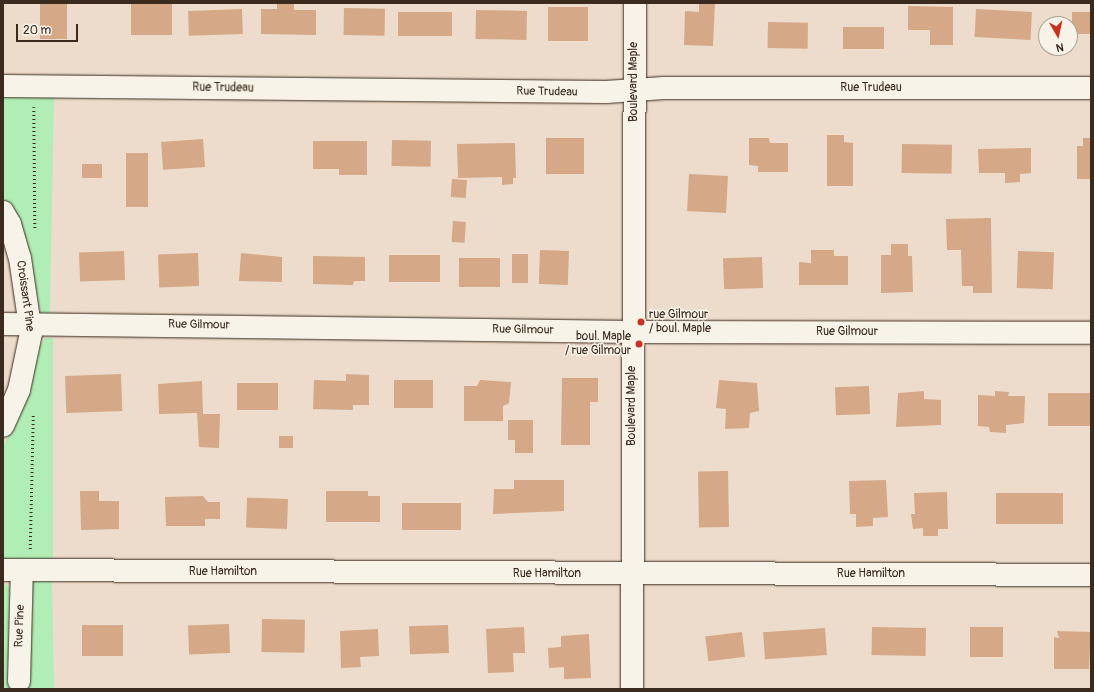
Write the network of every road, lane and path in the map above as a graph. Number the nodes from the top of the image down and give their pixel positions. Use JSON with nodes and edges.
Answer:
{"nodes":[{"id":1,"x":635,"y":3,"type":"edge"},
{"id":2,"x":3,"y":86,"type":"edge"},
{"id":3,"x":1091,"y":88,"type":"edge"},
{"id":4,"x":634,"y":91,"type":"junction"},
{"id":5,"x":34,"y":105,"type":"dead end"},
{"id":6,"x":3,"y":212,"type":"edge"},
{"id":7,"x":35,"y":238,"type":"dead end"},
{"id":8,"x":3,"y":324,"type":"edge"},
{"id":9,"x":31,"y":324,"type":"junction"},
{"id":10,"x":632,"y":332,"type":"junction"},
{"id":11,"x":1091,"y":333,"type":"edge"},
{"id":12,"x":33,"y":413,"type":"dead end"},
{"id":13,"x":3,"y":426,"type":"edge"},
{"id":14,"x":18,"y":564,"type":"edge"},
{"id":15,"x":633,"y":574,"type":"junction"},
{"id":16,"x":1091,"y":575,"type":"edge"},
{"id":17,"x":18,"y":681,"type":"dead end"},
{"id":18,"x":632,"y":689,"type":"edge"}],
"edges":[{"from":1,"to":4,"type":"street","name":"Boulevard Maple"},
{"from":2,"to":4,"type":"street","name":"Rue Trudeau"},
{"from":3,"to":4,"type":"street","name":"Rue Trudeau"},
{"from":4,"to":10,"type":"street","name":"Boulevard Maple"},
{"from":5,"to":7,"type":"path"},
{"from":6,"to":9,"type":"street","name":"Croissant Pine"},
{"from":8,"to":9,"type":"street","name":"Rue Gilmour"},
{"from":9,"to":10,"type":"street","name":"Rue Gilmour"},
{"from":9,"to":13,"type":"street","name":"Croissant Pine"},
{"from":10,"to":11,"type":"street","name":"Rue Gilmour"},
{"from":10,"to":15,"type":"street","name":"Boulevard Maple"},
{"from":12,"to":14,"type":"path"},
{"from":14,"to":15,"type":"street","name":"Rue Hamilton"},
{"from":14,"to":17,"type":"street","name":"Rue Pine"},
{"from":15,"to":16,"type":"street","name":"Rue Hamilton"},
{"from":15,"to":18,"type":"street","name":"Boulevard Maple"}]}
